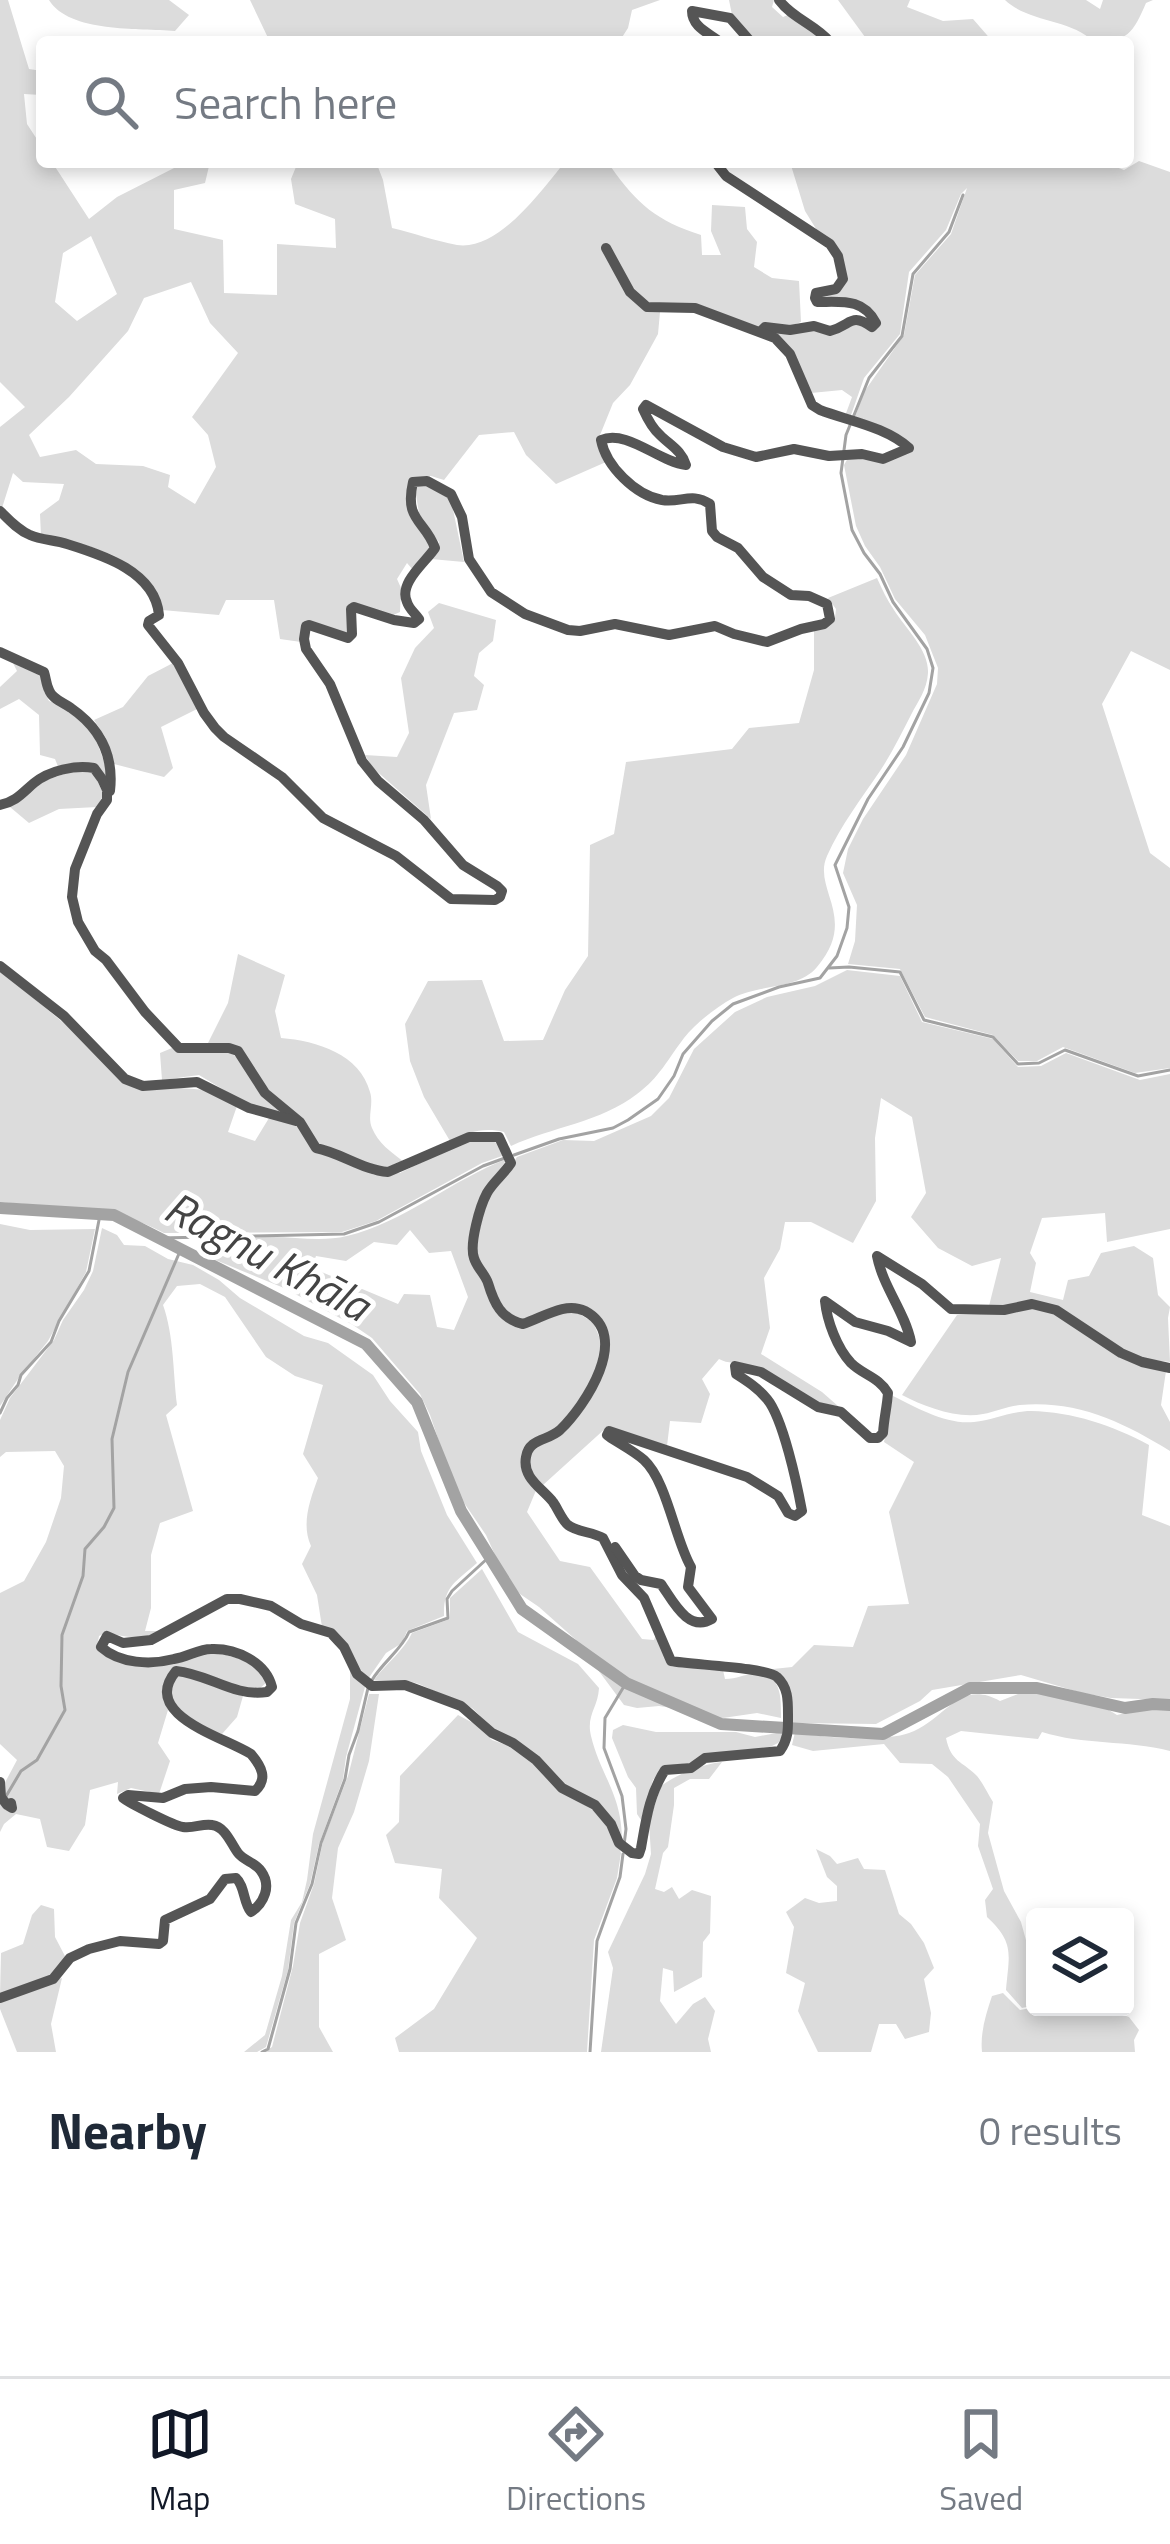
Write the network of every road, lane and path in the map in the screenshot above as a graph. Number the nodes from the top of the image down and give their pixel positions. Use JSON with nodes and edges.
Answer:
{"nodes":[{"id":1,"x":779,"y":0,"type":"edge"},
{"id":2,"x":712,"y":36,"type":"edge"},
{"id":3,"x":746,"y":36,"type":"edge"},
{"id":4,"x":824,"y":36,"type":"edge"},
{"id":5,"x":720,"y":168,"type":"edge"},
{"id":6,"x":606,"y":248,"type":"dead end"},
{"id":7,"x":760,"y":332,"type":"junction"},
{"id":8,"x":0,"y":511,"type":"edge"},
{"id":9,"x":0,"y":652,"type":"edge"},
{"id":10,"x":107,"y":800,"type":"junction"},
{"id":11,"x":0,"y":805,"type":"edge"},
{"id":12,"x":0,"y":966,"type":"edge"},
{"id":13,"x":299,"y":1122,"type":"junction"},
{"id":14,"x":1170,"y":1368,"type":"edge"},
{"id":15,"x":603,"y":1538,"type":"junction"},
{"id":16,"x":0,"y":1782,"type":"edge"},
{"id":17,"x":7,"y":1804,"type":"dead end"},
{"id":18,"x":0,"y":1998,"type":"edge"}],
"edges":[{"from":1,"to":4,"type":"street"},
{"from":2,"to":3,"type":"street"},
{"from":5,"to":7,"type":"street"},
{"from":6,"to":7,"type":"street"},
{"from":7,"to":8,"type":"street"},
{"from":9,"to":10,"type":"street"},
{"from":10,"to":11,"type":"street"},
{"from":10,"to":13,"type":"street"},
{"from":12,"to":13,"type":"street"},
{"from":13,"to":15,"type":"street"},
{"from":14,"to":15,"type":"street"},
{"from":15,"to":18,"type":"street"},
{"from":16,"to":17,"type":"street"}]}
